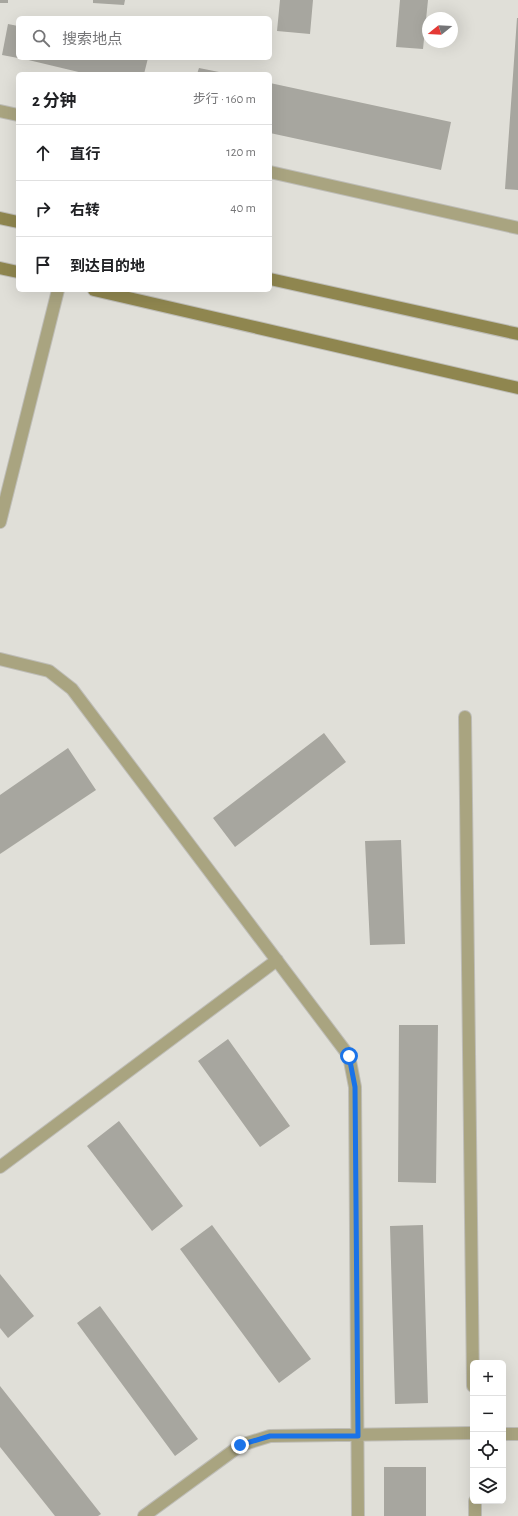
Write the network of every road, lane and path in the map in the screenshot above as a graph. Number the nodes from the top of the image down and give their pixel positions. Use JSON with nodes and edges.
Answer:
{"nodes":[{"id":1,"x":0,"y":111,"type":"edge"},
{"id":2,"x":16,"y":115,"type":"edge"},
{"id":3,"x":272,"y":172,"type":"edge"},
{"id":4,"x":0,"y":218,"type":"edge"},
{"id":5,"x":16,"y":222,"type":"edge"},
{"id":6,"x":518,"y":228,"type":"edge"},
{"id":7,"x":0,"y":268,"type":"edge"},
{"id":8,"x":16,"y":272,"type":"edge"},
{"id":9,"x":272,"y":279,"type":"edge"},
{"id":10,"x":58,"y":292,"type":"edge"},
{"id":11,"x":103,"y":292,"type":"edge"},
{"id":12,"x":518,"y":334,"type":"edge"},
{"id":13,"x":518,"y":388,"type":"edge"},
{"id":14,"x":0,"y":522,"type":"edge"},
{"id":15,"x":0,"y":659,"type":"edge"},
{"id":16,"x":465,"y":717,"type":"dead end"},
{"id":17,"x":277,"y":960,"type":"junction"},
{"id":18,"x":0,"y":1167,"type":"edge"},
{"id":19,"x":473,"y":1360,"type":"edge"},
{"id":20,"x":470,"y":1433,"type":"edge"},
{"id":21,"x":506,"y":1434,"type":"edge"},
{"id":22,"x":518,"y":1434,"type":"edge"},
{"id":23,"x":358,"y":1436,"type":"junction"},
{"id":24,"x":475,"y":1504,"type":"edge"},
{"id":25,"x":144,"y":1516,"type":"edge"},
{"id":26,"x":358,"y":1516,"type":"edge"},
{"id":27,"x":475,"y":1516,"type":"edge"}],
"edges":[{"from":1,"to":2,"type":"street"},
{"from":3,"to":6,"type":"street"},
{"from":4,"to":5,"type":"main road"},
{"from":7,"to":8,"type":"main road"},
{"from":9,"to":12,"type":"main road"},
{"from":10,"to":14,"type":"street"},
{"from":11,"to":13,"type":"main road"},
{"from":15,"to":17,"type":"street"},
{"from":16,"to":19,"type":"street"},
{"from":17,"to":18,"type":"street"},
{"from":17,"to":23,"type":"street"},
{"from":20,"to":23,"type":"street"},
{"from":21,"to":22,"type":"street"},
{"from":23,"to":25,"type":"street"},
{"from":23,"to":26,"type":"street"},
{"from":24,"to":27,"type":"street"}]}
